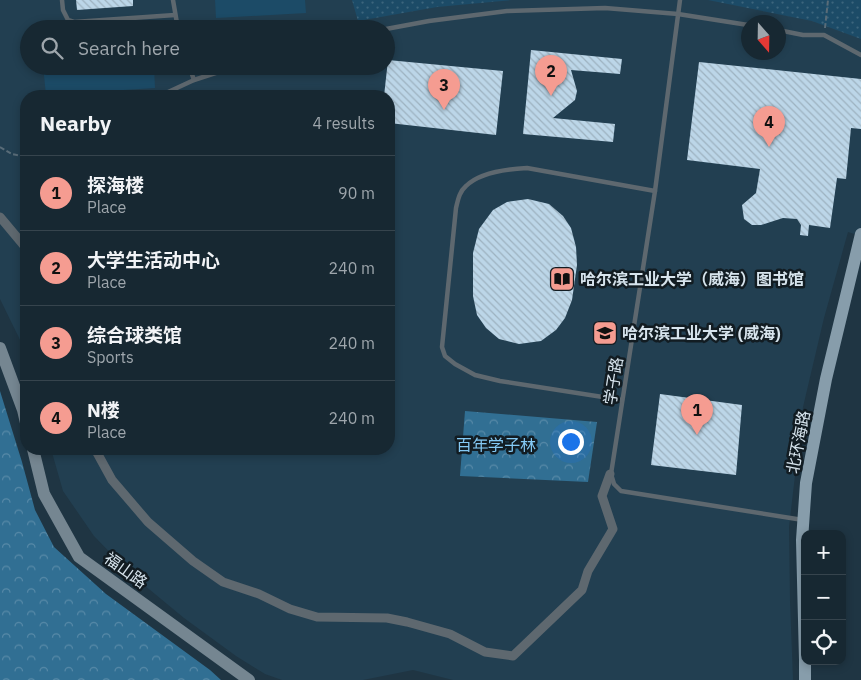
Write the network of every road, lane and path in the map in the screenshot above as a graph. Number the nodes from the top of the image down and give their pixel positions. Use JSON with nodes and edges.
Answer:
{"nodes":[{"id":1,"x":62,"y":0,"type":"edge"},
{"id":2,"x":173,"y":0,"type":"edge"},
{"id":3,"x":680,"y":0,"type":"edge"},
{"id":4,"x":828,"y":0,"type":"edge"},
{"id":5,"x":175,"y":14,"type":"junction"},
{"id":6,"x":678,"y":14,"type":"junction"},
{"id":7,"x":68,"y":20,"type":"edge"},
{"id":8,"x":99,"y":20,"type":"edge"},
{"id":9,"x":176,"y":20,"type":"edge"},
{"id":10,"x":741,"y":24,"type":"edge"},
{"id":11,"x":395,"y":28,"type":"edge"},
{"id":12,"x":786,"y":32,"type":"edge"},
{"id":13,"x":824,"y":35,"type":"junction"},
{"id":14,"x":861,"y":55,"type":"edge"},
{"id":15,"x":192,"y":75,"type":"edge"},
{"id":16,"x":209,"y":75,"type":"edge"},
{"id":17,"x":194,"y":80,"type":"junction"},
{"id":18,"x":172,"y":90,"type":"edge"},
{"id":19,"x":0,"y":147,"type":"edge"},
{"id":20,"x":20,"y":156,"type":"edge"},
{"id":21,"x":655,"y":191,"type":"junction"},
{"id":22,"x":0,"y":218,"type":"edge"},
{"id":23,"x":861,"y":234,"type":"edge"},
{"id":24,"x":20,"y":241,"type":"edge"},
{"id":25,"x":0,"y":348,"type":"edge"},
{"id":26,"x":622,"y":400,"type":"junction"},
{"id":27,"x":20,"y":402,"type":"edge"},
{"id":28,"x":34,"y":455,"type":"edge"},
{"id":29,"x":97,"y":455,"type":"edge"},
{"id":30,"x":610,"y":474,"type":"dead end"},
{"id":31,"x":804,"y":520,"type":"junction"},
{"id":32,"x":804,"y":620,"type":"edge"},
{"id":33,"x":805,"y":665,"type":"edge"},
{"id":34,"x":249,"y":680,"type":"edge"},
{"id":35,"x":804,"y":680,"type":"edge"}],
"edges":[{"from":1,"to":7,"type":"lane"},
{"from":2,"to":5,"type":"lane"},
{"from":3,"to":6,"type":"lane","name":"学子路"},
{"from":4,"to":13,"type":"path"},
{"from":5,"to":8,"type":"lane"},
{"from":5,"to":9,"type":"lane"},
{"from":6,"to":10,"type":"lane"},
{"from":6,"to":11,"type":"lane"},
{"from":6,"to":21,"type":"lane","name":"学子路"},
{"from":12,"to":13,"type":"lane"},
{"from":13,"to":14,"type":"lane"},
{"from":15,"to":17,"type":"lane"},
{"from":16,"to":17,"type":"lane"},
{"from":17,"to":18,"type":"lane"},
{"from":19,"to":20,"type":"path"},
{"from":21,"to":26,"type":"lane","name":"学子路"},
{"from":21,"to":26,"type":"lane"},
{"from":22,"to":24,"type":"street"},
{"from":23,"to":31,"type":"main road","name":"北环海路"},
{"from":25,"to":27,"type":"main road"},
{"from":26,"to":31,"type":"lane","name":"学子路"},
{"from":28,"to":34,"type":"main road","name":"福山路"},
{"from":29,"to":30,"type":"street"},
{"from":31,"to":32,"type":"main road","name":"北环海路"},
{"from":33,"to":35,"type":"main road","name":"北环海路"}]}
